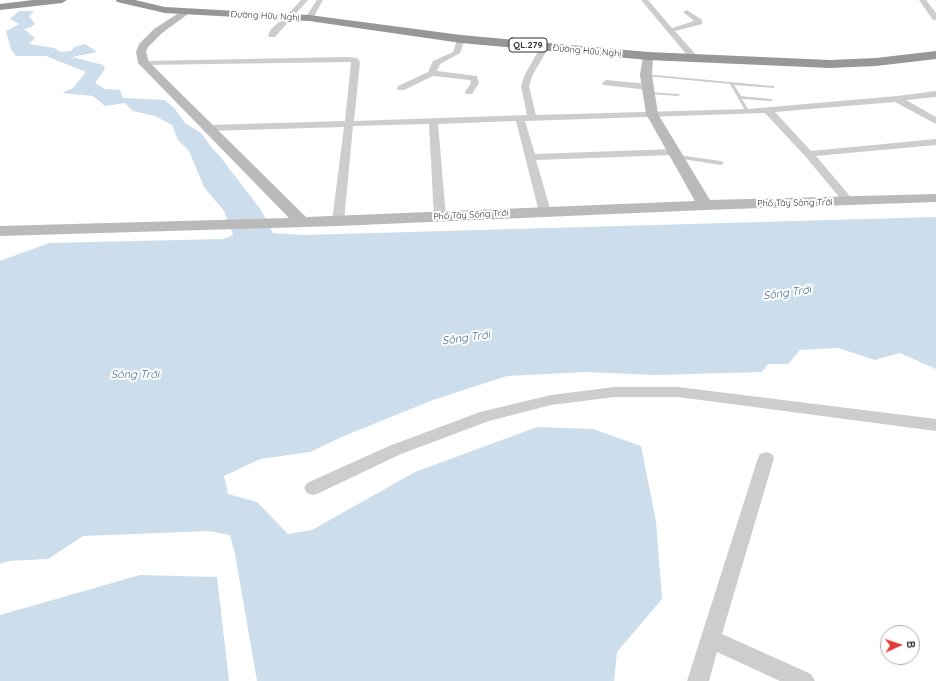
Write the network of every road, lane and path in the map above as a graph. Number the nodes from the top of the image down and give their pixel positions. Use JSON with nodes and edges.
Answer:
{"nodes":[{"id":1,"x":62,"y":0,"type":"edge"},
{"id":2,"x":121,"y":0,"type":"edge"},
{"id":3,"x":305,"y":0,"type":"edge"},
{"id":4,"x":320,"y":0,"type":"edge"},
{"id":5,"x":644,"y":0,"type":"edge"},
{"id":6,"x":922,"y":0,"type":"edge"},
{"id":7,"x":40,"y":2,"type":"edge"},
{"id":8,"x":0,"y":7,"type":"edge"},
{"id":9,"x":185,"y":12,"type":"junction"},
{"id":10,"x":687,"y":12,"type":"dead end"},
{"id":11,"x":290,"y":17,"type":"junction"},
{"id":12,"x":309,"y":18,"type":"junction"},
{"id":13,"x":936,"y":18,"type":"edge"},
{"id":14,"x":672,"y":30,"type":"junction"},
{"id":15,"x":272,"y":35,"type":"dead end"},
{"id":16,"x":462,"y":39,"type":"junction"},
{"id":17,"x":545,"y":47,"type":"junction"},
{"id":18,"x":936,"y":55,"type":"edge"},
{"id":19,"x":648,"y":56,"type":"junction"},
{"id":20,"x":695,"y":59,"type":"junction"},
{"id":21,"x":144,"y":63,"type":"junction"},
{"id":22,"x":432,"y":73,"type":"junction"},
{"id":23,"x":606,"y":83,"type":"dead end"},
{"id":24,"x":731,"y":83,"type":"junction"},
{"id":25,"x":648,"y":85,"type":"junction"},
{"id":26,"x":772,"y":87,"type":"dead end"},
{"id":27,"x":401,"y":88,"type":"dead end"},
{"id":28,"x":469,"y":92,"type":"dead end"},
{"id":29,"x":936,"y":94,"type":"edge"},
{"id":30,"x":678,"y":95,"type":"dead end"},
{"id":31,"x":739,"y":97,"type":"junction"},
{"id":32,"x":897,"y":99,"type":"junction"},
{"id":33,"x":772,"y":100,"type":"dead end"},
{"id":34,"x":768,"y":111,"type":"junction"},
{"id":35,"x":748,"y":112,"type":"junction"},
{"id":36,"x":652,"y":114,"type":"junction"},
{"id":37,"x":532,"y":117,"type":"junction"},
{"id":38,"x":520,"y":118,"type":"junction"},
{"id":39,"x":433,"y":120,"type":"junction"},
{"id":40,"x":936,"y":121,"type":"edge"},
{"id":41,"x":349,"y":123,"type":"junction"},
{"id":42,"x":209,"y":128,"type":"junction"},
{"id":43,"x":936,"y":142,"type":"edge"},
{"id":44,"x":809,"y":154,"type":"junction"},
{"id":45,"x":676,"y":155,"type":"junction"},
{"id":46,"x":531,"y":157,"type":"junction"},
{"id":47,"x":721,"y":163,"type":"dead end"},
{"id":48,"x":936,"y":198,"type":"edge"},
{"id":49,"x":849,"y":202,"type":"junction"},
{"id":50,"x":705,"y":205,"type":"junction"},
{"id":51,"x":545,"y":212,"type":"junction"},
{"id":52,"x":440,"y":217,"type":"junction"},
{"id":53,"x":301,"y":221,"type":"junction"},
{"id":54,"x":338,"y":221,"type":"junction"},
{"id":55,"x":0,"y":231,"type":"edge"},
{"id":56,"x":936,"y":425,"type":"edge"},
{"id":57,"x":766,"y":458,"type":"dead end"},
{"id":58,"x":313,"y":488,"type":"dead end"},
{"id":59,"x":711,"y":639,"type":"junction"},
{"id":60,"x":698,"y":681,"type":"edge"},
{"id":61,"x":804,"y":681,"type":"edge"}],
"edges":[{"from":1,"to":7,"type":"highway"},
{"from":2,"to":9,"type":"highway","name":"Đường Hữu Nghị","number":"QL.279"},
{"from":3,"to":11,"type":"street"},
{"from":4,"to":12,"type":"street"},
{"from":5,"to":14,"type":"street"},
{"from":6,"to":13,"type":"street"},
{"from":7,"to":8,"type":"highway"},
{"from":9,"to":11,"type":"highway","name":"Đường Hữu Nghị","number":"QL.279"},
{"from":9,"to":21,"type":"street"},
{"from":10,"to":14,"type":"street"},
{"from":11,"to":12,"type":"highway","name":"Đường Hữu Nghị","number":"QL.279"},
{"from":11,"to":15,"type":"street"},
{"from":12,"to":16,"type":"highway","name":"Đường Hữu Nghị","number":"QL.279"},
{"from":14,"to":20,"type":"street"},
{"from":16,"to":17,"type":"highway","name":"Đường Hữu Nghị","number":"QL.279"},
{"from":16,"to":22,"type":"street"},
{"from":17,"to":19,"type":"highway","name":"Đường Hữu Nghị","number":"QL.279"},
{"from":17,"to":37,"type":"street"},
{"from":18,"to":20,"type":"highway","name":"Đường Hữu Nghị","number":"QL.279"},
{"from":19,"to":20,"type":"highway","name":"Đường Hữu Nghị","number":"QL.279"},
{"from":19,"to":25,"type":"street"},
{"from":21,"to":41,"type":"street"},
{"from":21,"to":42,"type":"street"},
{"from":22,"to":27,"type":"street"},
{"from":22,"to":28,"type":"street"},
{"from":23,"to":25,"type":"street"},
{"from":24,"to":25,"type":"lane"},
{"from":24,"to":26,"type":"lane"},
{"from":24,"to":31,"type":"lane"},
{"from":25,"to":30,"type":"lane"},
{"from":25,"to":36,"type":"street"},
{"from":29,"to":32,"type":"street"},
{"from":31,"to":33,"type":"lane"},
{"from":31,"to":35,"type":"lane"},
{"from":32,"to":34,"type":"street"},
{"from":32,"to":40,"type":"street"},
{"from":34,"to":35,"type":"street"},
{"from":34,"to":44,"type":"street"},
{"from":35,"to":36,"type":"street"},
{"from":36,"to":37,"type":"street"},
{"from":36,"to":45,"type":"street"},
{"from":37,"to":38,"type":"street"},
{"from":38,"to":39,"type":"street"},
{"from":38,"to":46,"type":"street"},
{"from":39,"to":41,"type":"street"},
{"from":39,"to":52,"type":"street"},
{"from":41,"to":42,"type":"street"},
{"from":41,"to":54,"type":"street"},
{"from":42,"to":53,"type":"street"},
{"from":43,"to":44,"type":"street"},
{"from":44,"to":49,"type":"street"},
{"from":45,"to":46,"type":"street"},
{"from":45,"to":47,"type":"lane"},
{"from":45,"to":50,"type":"street"},
{"from":46,"to":51,"type":"street"},
{"from":48,"to":49,"type":"street","name":"Phố Tây Sông Trới"},
{"from":49,"to":50,"type":"street","name":"Phố Tây Sông Trới"},
{"from":50,"to":51,"type":"street","name":"Phố Tây Sông Trới"},
{"from":51,"to":52,"type":"street","name":"Phố Tây Sông Trới"},
{"from":52,"to":54,"type":"street","name":"Phố Tây Sông Trới"},
{"from":53,"to":54,"type":"street","name":"Phố Tây Sông Trới"},
{"from":53,"to":55,"type":"street","name":"Phố Tây Sông Trới"},
{"from":56,"to":58,"type":"street"},
{"from":57,"to":59,"type":"street"},
{"from":59,"to":60,"type":"street"},
{"from":59,"to":61,"type":"street"}]}
